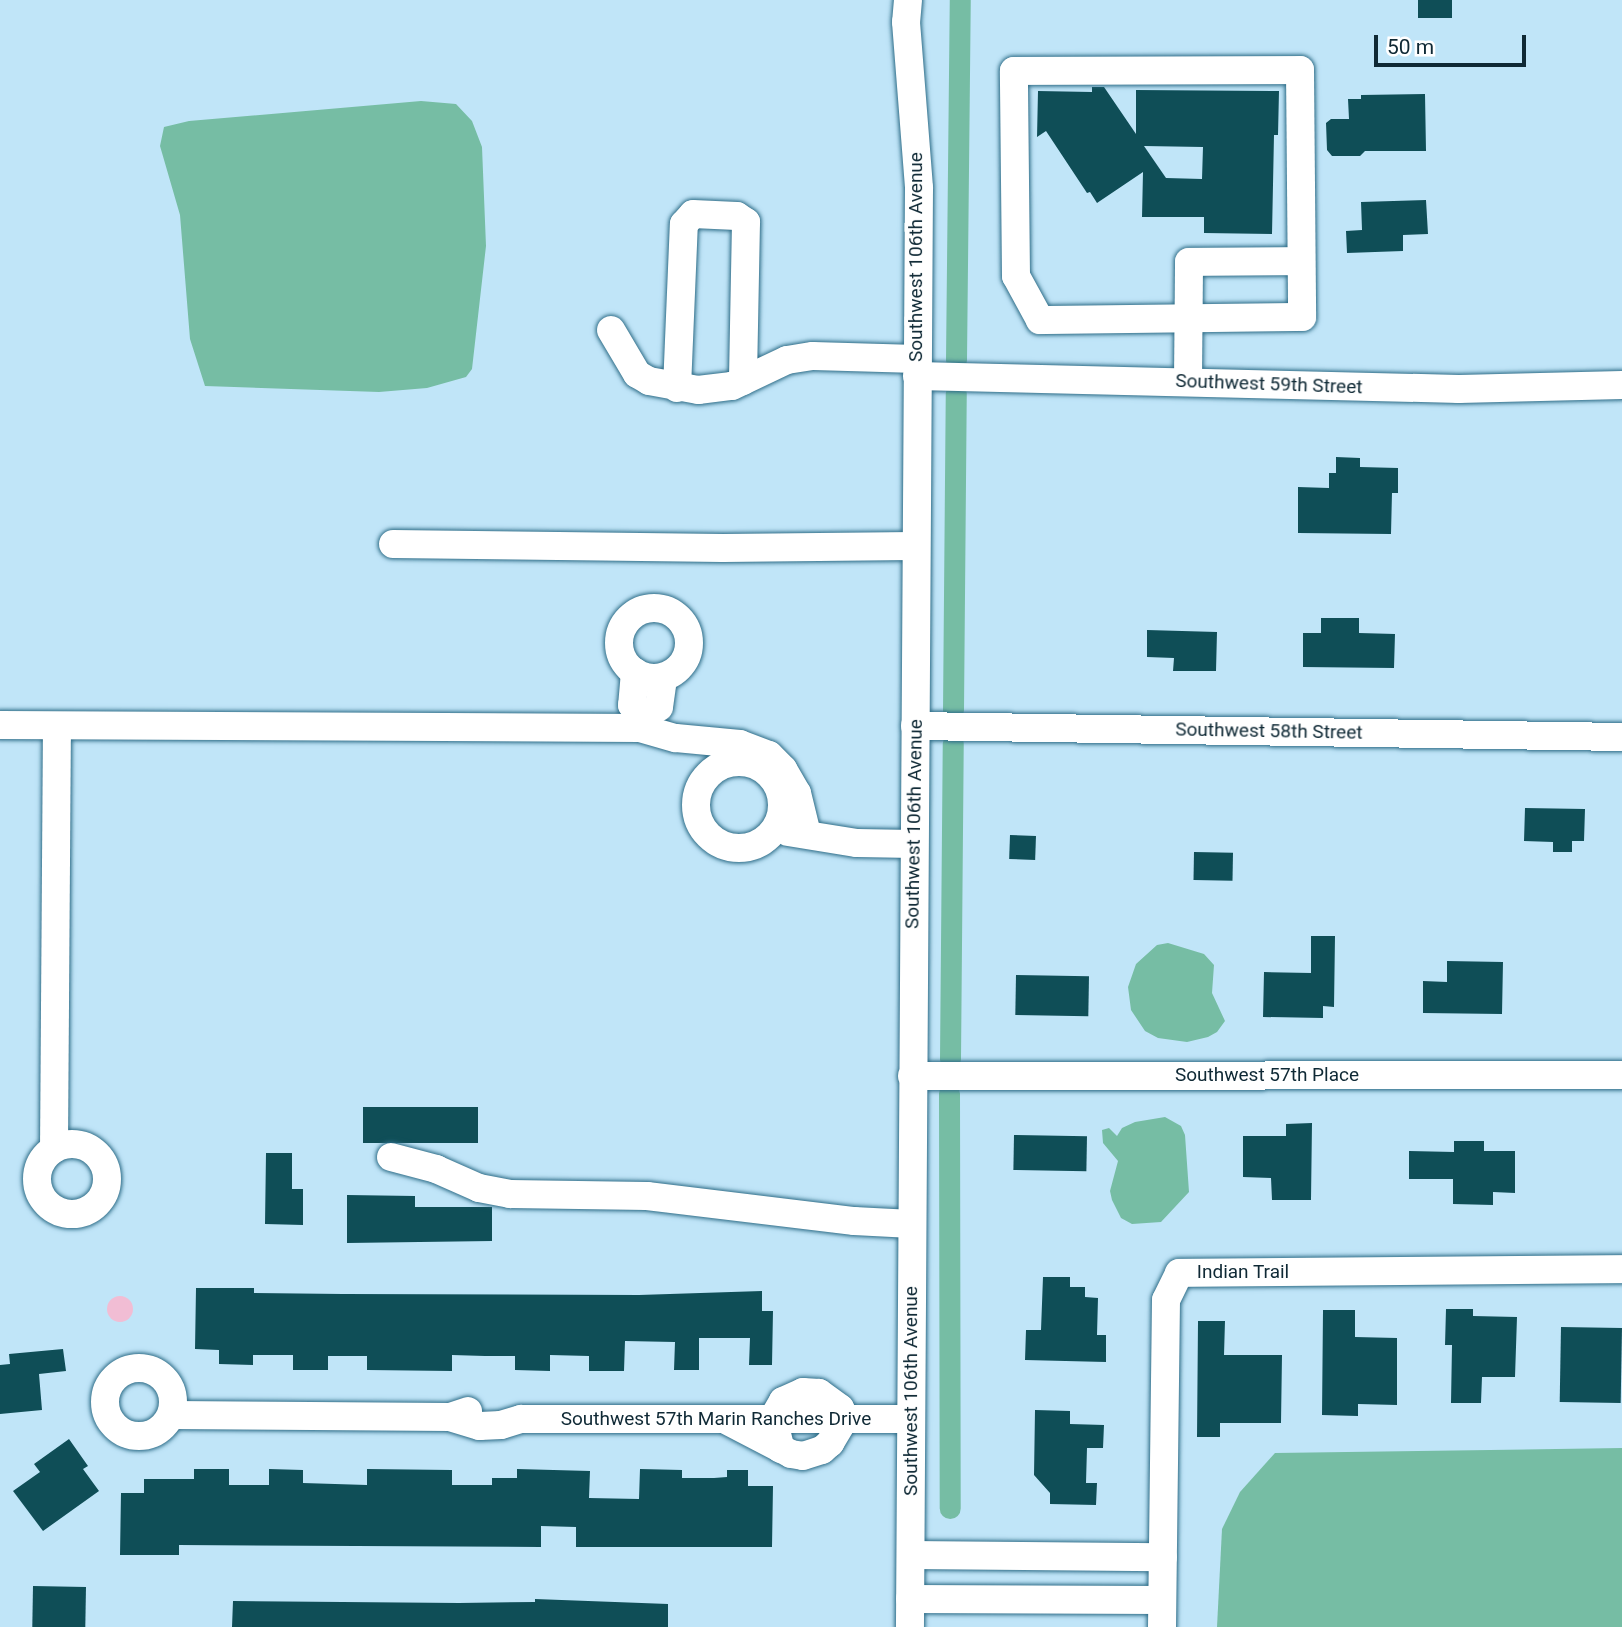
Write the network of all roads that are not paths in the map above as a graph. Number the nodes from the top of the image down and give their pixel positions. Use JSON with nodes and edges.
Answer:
{"nodes":[{"id":1,"x":886,"y":0,"type":"edge"},
{"id":2,"x":907,"y":11,"type":"edge"},
{"id":3,"x":1301,"y":261,"type":"junction"},
{"id":4,"x":1190,"y":318,"type":"junction"},
{"id":5,"x":611,"y":330,"type":"dead end"},
{"id":6,"x":917,"y":367,"type":"junction"},
{"id":7,"x":743,"y":381,"type":"junction"},
{"id":8,"x":1188,"y":381,"type":"junction"},
{"id":9,"x":1622,"y":386,"type":"edge"},
{"id":10,"x":677,"y":388,"type":"junction"},
{"id":11,"x":393,"y":544,"type":"dead end"},
{"id":12,"x":916,"y":546,"type":"junction"},
{"id":13,"x":635,"y":672,"type":"junction"},
{"id":14,"x":663,"y":677,"type":"junction"},
{"id":15,"x":641,"y":723,"type":"junction"},
{"id":16,"x":0,"y":725,"type":"edge"},
{"id":17,"x":915,"y":726,"type":"junction"},
{"id":18,"x":57,"y":727,"type":"junction"},
{"id":19,"x":1622,"y":737,"type":"edge"},
{"id":20,"x":676,"y":738,"type":"junction"},
{"id":21,"x":716,"y":768,"type":"junction"},
{"id":22,"x":698,"y":791,"type":"junction"},
{"id":23,"x":782,"y":812,"type":"junction"},
{"id":24,"x":807,"y":834,"type":"junction"},
{"id":25,"x":769,"y":836,"type":"junction"},
{"id":26,"x":914,"y":844,"type":"junction"},
{"id":27,"x":1622,"y":1075,"type":"edge"},
{"id":28,"x":912,"y":1076,"type":"junction"},
{"id":29,"x":54,"y":1149,"type":"dead end"},
{"id":30,"x":391,"y":1157,"type":"dead end"},
{"id":31,"x":912,"y":1224,"type":"junction"},
{"id":32,"x":1622,"y":1269,"type":"edge"},
{"id":33,"x":172,"y":1415,"type":"dead end"},
{"id":34,"x":773,"y":1418,"type":"junction"},
{"id":35,"x":845,"y":1418,"type":"junction"},
{"id":36,"x":724,"y":1419,"type":"junction"},
{"id":37,"x":911,"y":1419,"type":"junction"},
{"id":38,"x":781,"y":1449,"type":"junction"},
{"id":39,"x":911,"y":1555,"type":"junction"},
{"id":40,"x":1163,"y":1557,"type":"junction"},
{"id":41,"x":910,"y":1599,"type":"junction"},
{"id":42,"x":1162,"y":1614,"type":"edge"},
{"id":43,"x":910,"y":1627,"type":"edge"}],
"edges":[{"from":1,"to":2,"type":"street","name":"Southwest 106th Avenue"},
{"from":2,"to":6,"type":"street","name":"Southwest 106th Avenue"},
{"from":3,"to":4,"type":"street"},
{"from":3,"to":4,"type":"street"},
{"from":3,"to":4,"type":"street"},
{"from":4,"to":8,"type":"street"},
{"from":5,"to":10,"type":"street","name":"Southwest 59th Street"},
{"from":6,"to":7,"type":"street","name":"Southwest 59th Street"},
{"from":6,"to":8,"type":"street","name":"Southwest 59th Street"},
{"from":6,"to":12,"type":"street","name":"Southwest 106th Avenue"},
{"from":7,"to":10,"type":"street","name":"Southwest 59th Street"},
{"from":7,"to":10,"type":"street"},
{"from":8,"to":9,"type":"street","name":"Southwest 59th Street"},
{"from":11,"to":12,"type":"street"},
{"from":12,"to":17,"type":"street","name":"Southwest 106th Avenue"},
{"from":13,"to":14,"type":"street"},
{"from":13,"to":14,"type":"street"},
{"from":13,"to":15,"type":"street"},
{"from":14,"to":15,"type":"street"},
{"from":15,"to":18,"type":"street"},
{"from":15,"to":20,"type":"street"},
{"from":16,"to":18,"type":"street"},
{"from":17,"to":19,"type":"street","name":"Southwest 58th Street"},
{"from":17,"to":26,"type":"street","name":"Southwest 106th Avenue"},
{"from":18,"to":29,"type":"street"},
{"from":20,"to":21,"type":"street"},
{"from":20,"to":22,"type":"street"},
{"from":20,"to":24,"type":"street"},
{"from":21,"to":22,"type":"street"},
{"from":21,"to":23,"type":"street"},
{"from":22,"to":25,"type":"street"},
{"from":23,"to":24,"type":"street"},
{"from":23,"to":25,"type":"street"},
{"from":24,"to":25,"type":"street"},
{"from":24,"to":26,"type":"street"},
{"from":26,"to":28,"type":"street","name":"Southwest 106th Avenue"},
{"from":27,"to":28,"type":"street","name":"Southwest 57th Place"},
{"from":28,"to":31,"type":"street","name":"Southwest 106th Avenue"},
{"from":30,"to":31,"type":"street"},
{"from":31,"to":37,"type":"street","name":"Southwest 106th Avenue"},
{"from":32,"to":40,"type":"street","name":"Indian Trail"},
{"from":33,"to":36,"type":"street","name":"Southwest 57th Marin Ranches Drive"},
{"from":34,"to":35,"type":"street"},
{"from":34,"to":36,"type":"street","name":"Southwest 57th Marin Ranches Drive"},
{"from":34,"to":38,"type":"street"},
{"from":35,"to":37,"type":"street","name":"Southwest 57th Marin Ranches Drive"},
{"from":35,"to":38,"type":"street"},
{"from":36,"to":38,"type":"street"},
{"from":37,"to":39,"type":"street","name":"Southwest 106th Avenue"},
{"from":39,"to":40,"type":"street"},
{"from":39,"to":41,"type":"street","name":"Southwest 106th Avenue"},
{"from":40,"to":42,"type":"street","name":"Indian Trail"},
{"from":41,"to":42,"type":"street"},
{"from":41,"to":43,"type":"street","name":"Southwest 106th Avenue"}]}
